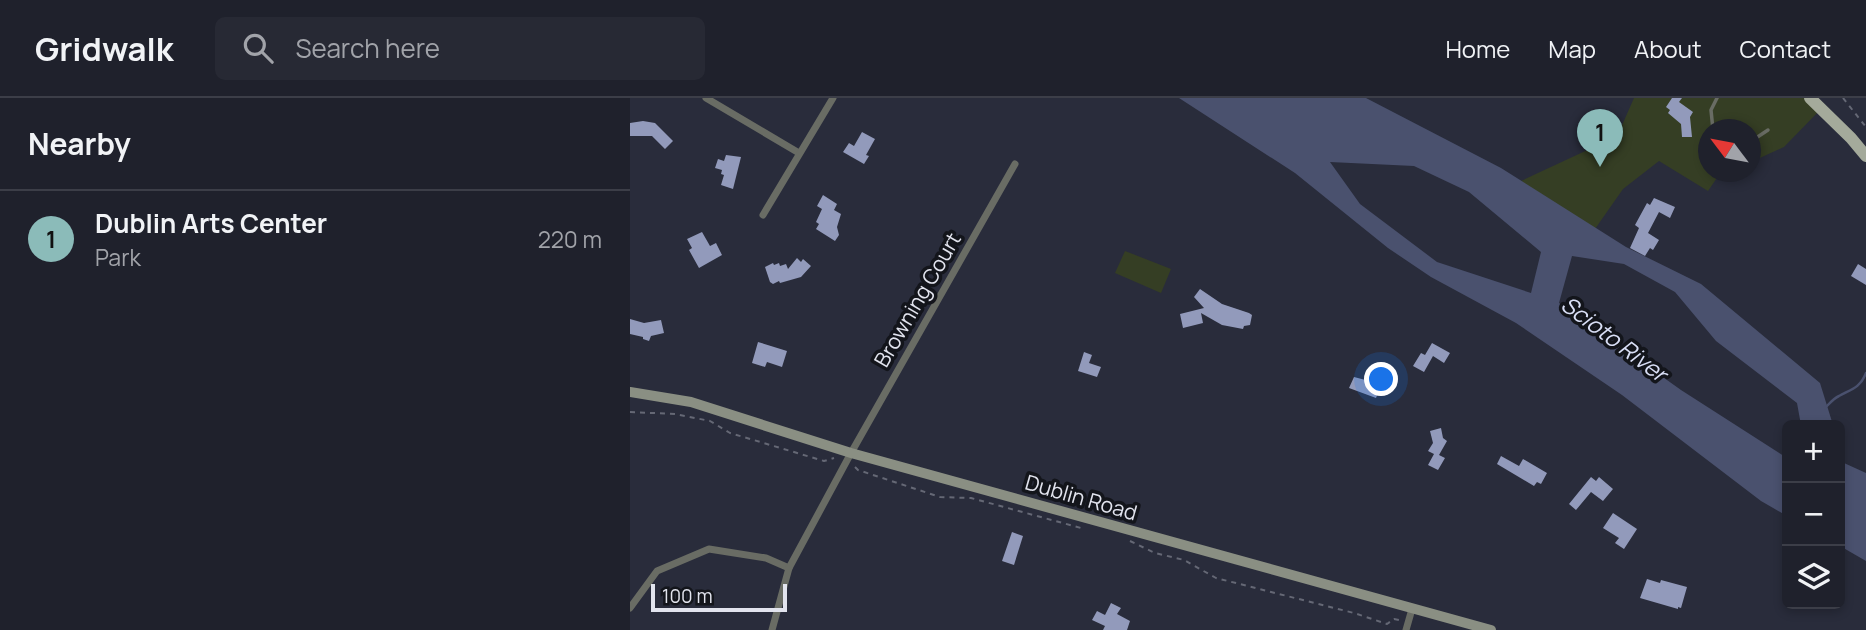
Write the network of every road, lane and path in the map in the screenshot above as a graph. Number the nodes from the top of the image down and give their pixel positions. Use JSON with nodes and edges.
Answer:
{"nodes":[{"id":1,"x":706,"y":98,"type":"edge"},
{"id":2,"x":833,"y":98,"type":"edge"},
{"id":3,"x":1717,"y":98,"type":"edge"},
{"id":4,"x":1810,"y":98,"type":"edge"},
{"id":5,"x":1843,"y":98,"type":"edge"},
{"id":6,"x":1713,"y":119,"type":"edge"},
{"id":7,"x":1866,"y":127,"type":"edge"},
{"id":8,"x":1768,"y":130,"type":"dead end"},
{"id":9,"x":1761,"y":135,"type":"edge"},
{"id":10,"x":799,"y":153,"type":"junction"},
{"id":11,"x":1866,"y":156,"type":"edge"},
{"id":12,"x":1015,"y":164,"type":"dead end"},
{"id":13,"x":763,"y":215,"type":"dead end"},
{"id":14,"x":630,"y":392,"type":"edge"},
{"id":15,"x":663,"y":396,"type":"junction"},
{"id":16,"x":630,"y":398,"type":"edge"},
{"id":17,"x":630,"y":412,"type":"edge"},
{"id":18,"x":849,"y":457,"type":"junction"},
{"id":19,"x":1087,"y":529,"type":"dead end"},
{"id":20,"x":1121,"y":537,"type":"dead end"},
{"id":21,"x":789,"y":568,"type":"junction"},
{"id":22,"x":630,"y":608,"type":"edge"},
{"id":23,"x":1412,"y":609,"type":"junction"},
{"id":24,"x":1407,"y":627,"type":"edge"},
{"id":25,"x":772,"y":630,"type":"edge"},
{"id":26,"x":1491,"y":630,"type":"edge"}],
"edges":[{"from":1,"to":10,"type":"street"},
{"from":2,"to":10,"type":"street"},
{"from":3,"to":6,"type":"lane"},
{"from":4,"to":11,"type":"main road"},
{"from":5,"to":7,"type":"path"},
{"from":8,"to":9,"type":"lane"},
{"from":10,"to":13,"type":"street"},
{"from":12,"to":18,"type":"street","name":"Browning Court"},
{"from":14,"to":15,"type":"main road","name":"Dublin Road"},
{"from":15,"to":16,"type":"main road","name":"Dublin Road"},
{"from":15,"to":18,"type":"main road","name":"Dublin Road"},
{"from":17,"to":18,"type":"path"},
{"from":18,"to":19,"type":"path"},
{"from":18,"to":21,"type":"street","name":"Browning Court"},
{"from":18,"to":23,"type":"main road","name":"Dublin Road"},
{"from":20,"to":24,"type":"path"},
{"from":21,"to":22,"type":"street"},
{"from":21,"to":25,"type":"street","name":"Browning Court"},
{"from":23,"to":24,"type":"street"},
{"from":23,"to":26,"type":"main road","name":"Dublin Road"}]}
